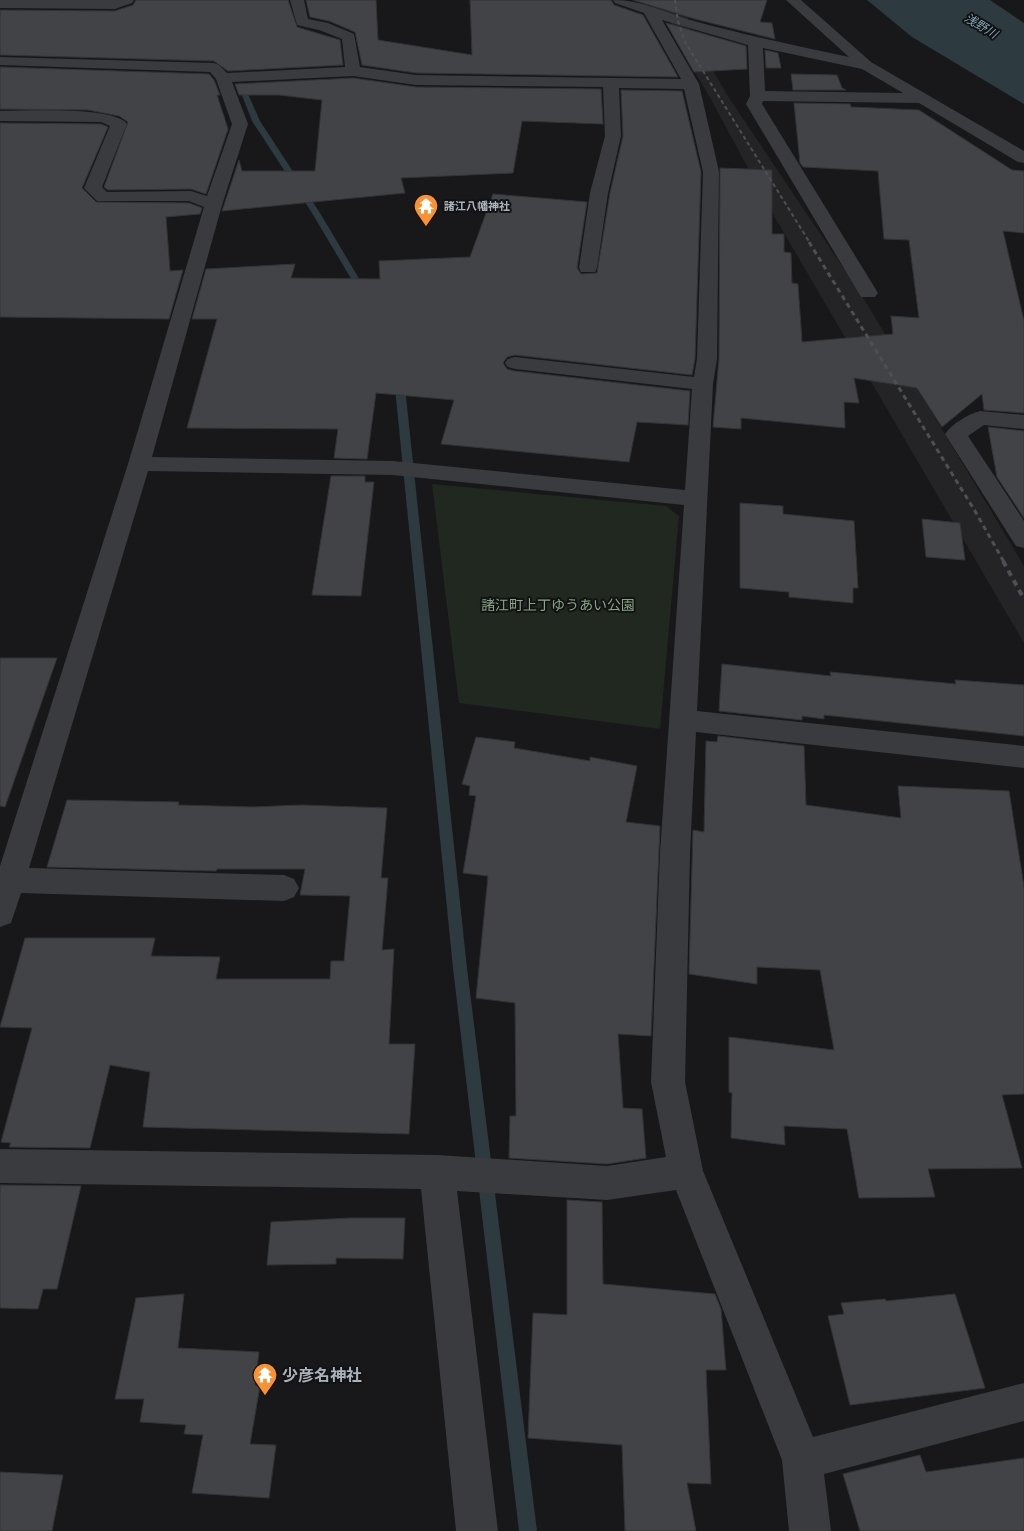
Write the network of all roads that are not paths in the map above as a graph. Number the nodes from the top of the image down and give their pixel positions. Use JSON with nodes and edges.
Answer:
{"nodes":[{"id":1,"x":127,"y":0,"type":"edge"},
{"id":2,"x":297,"y":0,"type":"edge"},
{"id":3,"x":620,"y":0,"type":"edge"},
{"id":4,"x":793,"y":0,"type":"edge"},
{"id":5,"x":0,"y":4,"type":"edge"},
{"id":6,"x":650,"y":10,"type":"junction"},
{"id":7,"x":755,"y":42,"type":"junction"},
{"id":8,"x":0,"y":61,"type":"edge"},
{"id":9,"x":866,"y":65,"type":"junction"},
{"id":10,"x":354,"y":71,"type":"junction"},
{"id":11,"x":223,"y":78,"type":"junction"},
{"id":12,"x":612,"y":84,"type":"junction"},
{"id":13,"x":691,"y":84,"type":"junction"},
{"id":14,"x":758,"y":96,"type":"junction"},
{"id":15,"x":925,"y":98,"type":"junction"},
{"id":16,"x":0,"y":116,"type":"edge"},
{"id":17,"x":1024,"y":158,"type":"edge"},
{"id":18,"x":213,"y":205,"type":"junction"},
{"id":19,"x":588,"y":268,"type":"dead end"},
{"id":20,"x":868,"y":293,"type":"dead end"},
{"id":21,"x":514,"y":363,"type":"dead end"},
{"id":22,"x":702,"y":384,"type":"junction"},
{"id":23,"x":1024,"y":422,"type":"edge"},
{"id":24,"x":139,"y":464,"type":"junction"},
{"id":25,"x":697,"y":500,"type":"junction"},
{"id":26,"x":1024,"y":540,"type":"edge"},
{"id":27,"x":683,"y":720,"type":"junction"},
{"id":28,"x":1024,"y":757,"type":"edge"},
{"id":29,"x":11,"y":880,"type":"junction"},
{"id":30,"x":284,"y":888,"type":"dead end"},
{"id":31,"x":0,"y":914,"type":"edge"},
{"id":32,"x":0,"y":1166,"type":"edge"},
{"id":33,"x":686,"y":1171,"type":"junction"},
{"id":34,"x":438,"y":1172,"type":"junction"},
{"id":35,"x":1024,"y":1402,"type":"edge"},
{"id":36,"x":802,"y":1460,"type":"junction"},
{"id":37,"x":478,"y":1531,"type":"edge"},
{"id":38,"x":810,"y":1531,"type":"edge"}],
"edges":[{"from":1,"to":5,"type":"street"},
{"from":2,"to":10,"type":"street"},
{"from":3,"to":6,"type":"street"},
{"from":4,"to":9,"type":"street"},
{"from":6,"to":7,"type":"street"},
{"from":6,"to":13,"type":"street"},
{"from":7,"to":9,"type":"street"},
{"from":7,"to":14,"type":"street"},
{"from":8,"to":11,"type":"street"},
{"from":9,"to":15,"type":"street"},
{"from":10,"to":11,"type":"street"},
{"from":10,"to":12,"type":"street"},
{"from":11,"to":18,"type":"street"},
{"from":12,"to":13,"type":"street"},
{"from":12,"to":19,"type":"street"},
{"from":13,"to":22,"type":"street"},
{"from":14,"to":15,"type":"street"},
{"from":14,"to":20,"type":"street"},
{"from":15,"to":17,"type":"street"},
{"from":16,"to":18,"type":"street"},
{"from":18,"to":24,"type":"street"},
{"from":21,"to":22,"type":"street"},
{"from":22,"to":25,"type":"street"},
{"from":23,"to":26,"type":"street"},
{"from":24,"to":25,"type":"street"},
{"from":24,"to":29,"type":"street"},
{"from":25,"to":27,"type":"street"},
{"from":27,"to":28,"type":"street"},
{"from":27,"to":33,"type":"street"},
{"from":29,"to":30,"type":"street"},
{"from":29,"to":31,"type":"street"},
{"from":32,"to":34,"type":"street"},
{"from":33,"to":34,"type":"street"},
{"from":33,"to":36,"type":"street"},
{"from":34,"to":37,"type":"street"},
{"from":35,"to":36,"type":"street"},
{"from":36,"to":38,"type":"street"}]}
